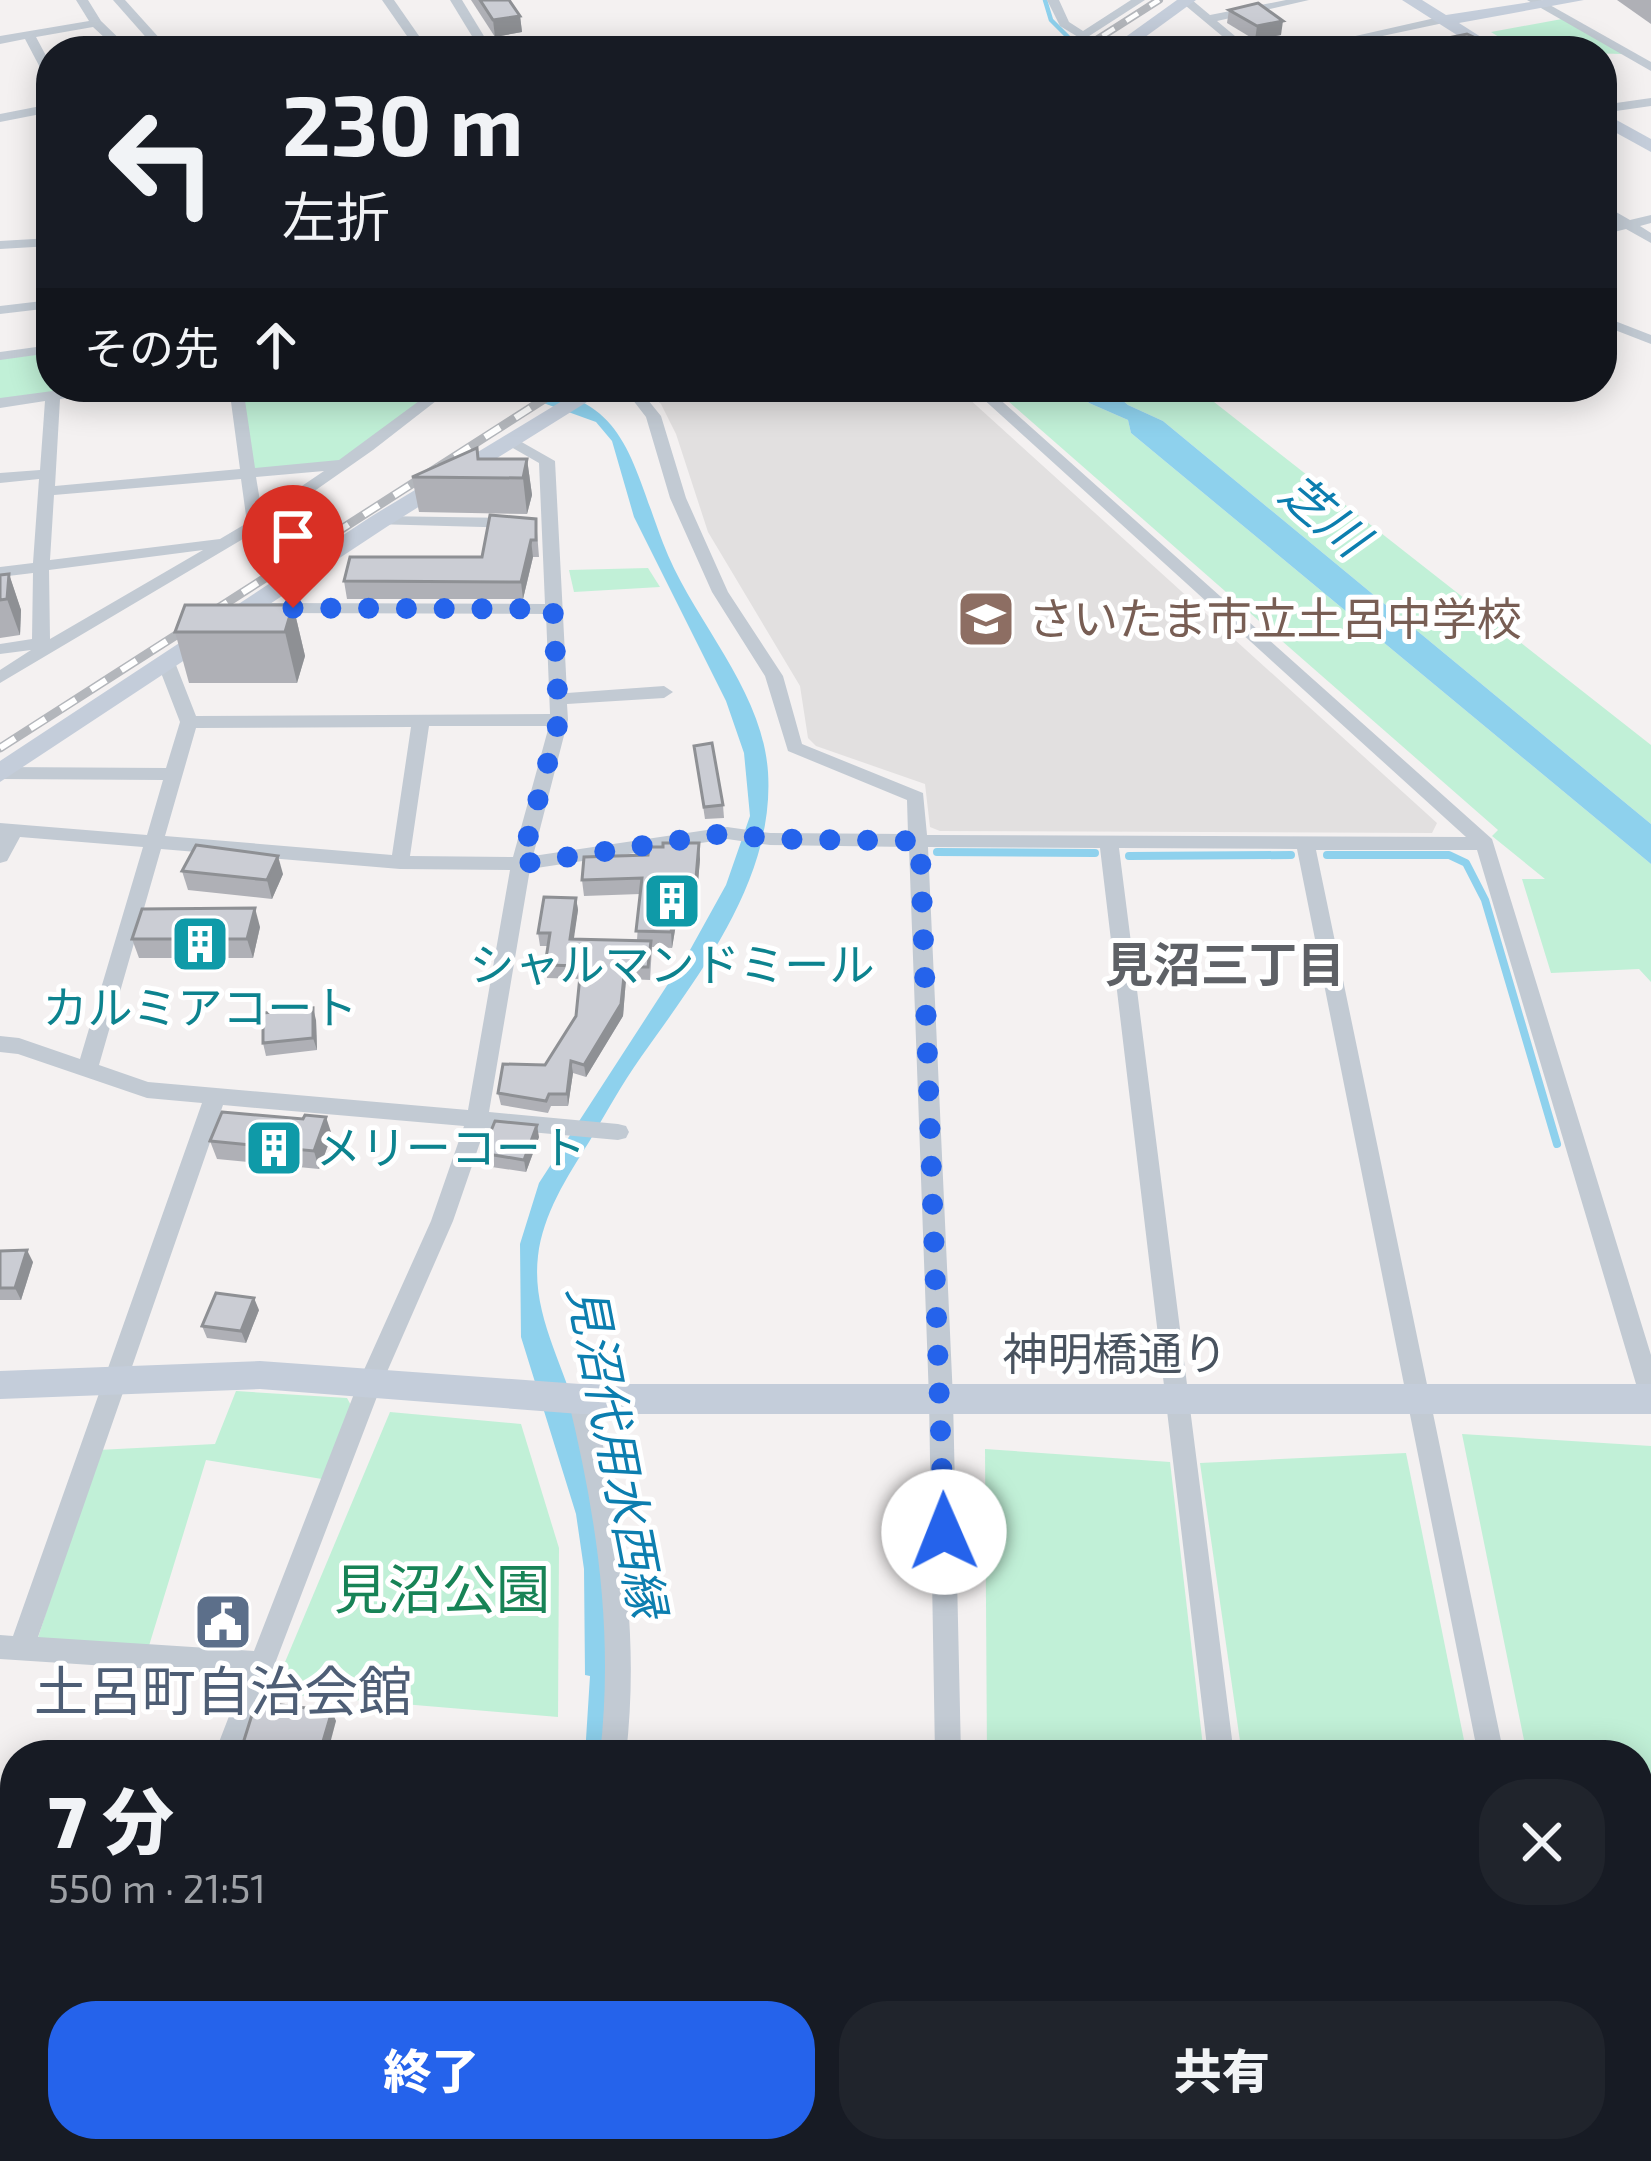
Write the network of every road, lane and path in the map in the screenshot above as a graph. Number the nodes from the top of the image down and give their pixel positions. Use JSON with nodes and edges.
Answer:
{"nodes":[{"id":1,"x":82,"y":0,"type":"edge"},
{"id":2,"x":118,"y":0,"type":"edge"},
{"id":3,"x":388,"y":0,"type":"edge"},
{"id":4,"x":456,"y":0,"type":"edge"},
{"id":5,"x":1053,"y":0,"type":"edge"},
{"id":6,"x":1139,"y":0,"type":"edge"},
{"id":7,"x":1303,"y":0,"type":"edge"},
{"id":8,"x":1411,"y":0,"type":"edge"},
{"id":9,"x":1576,"y":0,"type":"edge"},
{"id":10,"x":1187,"y":1,"type":"edge"},
{"id":11,"x":1538,"y":3,"type":"edge"},
{"id":12,"x":1208,"y":19,"type":"junction"},
{"id":13,"x":1444,"y":20,"type":"junction"},
{"id":14,"x":96,"y":23,"type":"junction"},
{"id":15,"x":28,"y":35,"type":"junction"},
{"id":16,"x":110,"y":36,"type":"edge"},
{"id":17,"x":151,"y":36,"type":"edge"},
{"id":18,"x":413,"y":36,"type":"edge"},
{"id":19,"x":478,"y":36,"type":"edge"},
{"id":20,"x":1137,"y":36,"type":"edge"},
{"id":21,"x":1228,"y":36,"type":"edge"},
{"id":22,"x":1367,"y":36,"type":"edge"},
{"id":23,"x":1470,"y":36,"type":"edge"},
{"id":24,"x":1596,"y":36,"type":"edge"},
{"id":25,"x":0,"y":40,"type":"edge"},
{"id":26,"x":1651,"y":47,"type":"edge"},
{"id":27,"x":1617,"y":48,"type":"edge"},
{"id":28,"x":36,"y":50,"type":"edge"},
{"id":29,"x":1624,"y":52,"type":"junction"},
{"id":30,"x":1651,"y":67,"type":"edge"},
{"id":31,"x":1651,"y":102,"type":"edge"},
{"id":32,"x":1617,"y":110,"type":"edge"},
{"id":33,"x":36,"y":111,"type":"edge"},
{"id":34,"x":0,"y":118,"type":"edge"},
{"id":35,"x":1617,"y":123,"type":"edge"},
{"id":36,"x":1651,"y":147,"type":"edge"},
{"id":37,"x":1617,"y":218,"type":"edge"},
{"id":38,"x":1651,"y":219,"type":"edge"},
{"id":39,"x":1628,"y":225,"type":"junction"},
{"id":40,"x":1617,"y":228,"type":"edge"},
{"id":41,"x":1651,"y":239,"type":"edge"},
{"id":42,"x":36,"y":243,"type":"edge"},
{"id":43,"x":0,"y":245,"type":"edge"},
{"id":44,"x":36,"y":306,"type":"edge"},
{"id":45,"x":0,"y":310,"type":"edge"},
{"id":46,"x":1617,"y":326,"type":"edge"},
{"id":47,"x":1651,"y":340,"type":"edge"},
{"id":48,"x":36,"y":351,"type":"edge"},
{"id":49,"x":0,"y":356,"type":"edge"},
{"id":50,"x":36,"y":399,"type":"edge"},
{"id":51,"x":52,"y":402,"type":"edge"},
{"id":52,"x":238,"y":402,"type":"edge"},
{"id":53,"x":427,"y":402,"type":"edge"},
{"id":54,"x":574,"y":402,"type":"edge"},
{"id":55,"x":642,"y":402,"type":"edge"},
{"id":56,"x":993,"y":402,"type":"edge"},
{"id":57,"x":0,"y":403,"type":"edge"},
{"id":58,"x":511,"y":441,"type":"junction"},
{"id":59,"x":343,"y":465,"type":"junction"},
{"id":60,"x":248,"y":471,"type":"junction"},
{"id":61,"x":0,"y":478,"type":"edge"},
{"id":62,"x":48,"y":482,"type":"junction"},
{"id":63,"x":380,"y":521,"type":"junction"},
{"id":64,"x":255,"y":524,"type":"junction"},
{"id":65,"x":550,"y":524,"type":"junction"},
{"id":66,"x":229,"y":541,"type":"junction"},
{"id":67,"x":40,"y":566,"type":"junction"},
{"id":68,"x":0,"y":572,"type":"edge"},
{"id":69,"x":249,"y":608,"type":"junction"},
{"id":70,"x":553,"y":609,"type":"junction"},
{"id":71,"x":40,"y":647,"type":"junction"},
{"id":72,"x":0,"y":649,"type":"edge"},
{"id":73,"x":167,"y":665,"type":"junction"},
{"id":74,"x":0,"y":678,"type":"edge"},
{"id":75,"x":664,"y":692,"type":"dead end"},
{"id":76,"x":558,"y":709,"type":"junction"},
{"id":77,"x":421,"y":720,"type":"junction"},
{"id":78,"x":189,"y":722,"type":"junction"},
{"id":79,"x":0,"y":773,"type":"edge"},
{"id":80,"x":176,"y":774,"type":"junction"},
{"id":81,"x":8,"y":830,"type":"edge"},
{"id":82,"x":920,"y":841,"type":"junction"},
{"id":83,"x":155,"y":842,"type":"junction"},
{"id":84,"x":1109,"y":842,"type":"junction"},
{"id":85,"x":1305,"y":843,"type":"junction"},
{"id":86,"x":1485,"y":844,"type":"junction"},
{"id":87,"x":0,"y":856,"type":"edge"},
{"id":88,"x":400,"y":862,"type":"junction"},
{"id":89,"x":521,"y":864,"type":"junction"},
{"id":90,"x":0,"y":1044,"type":"edge"},
{"id":91,"x":88,"y":1068,"type":"junction"},
{"id":92,"x":215,"y":1096,"type":"junction"},
{"id":93,"x":477,"y":1119,"type":"junction"},
{"id":94,"x":611,"y":1130,"type":"dead end"},
{"id":95,"x":114,"y":1378,"type":"junction"},
{"id":96,"x":371,"y":1381,"type":"junction"},
{"id":97,"x":0,"y":1385,"type":"edge"},
{"id":98,"x":1651,"y":1396,"type":"edge"},
{"id":99,"x":580,"y":1399,"type":"junction"},
{"id":100,"x":941,"y":1399,"type":"junction"},
{"id":101,"x":1177,"y":1399,"type":"junction"},
{"id":102,"x":1419,"y":1399,"type":"junction"},
{"id":103,"x":11,"y":1648,"type":"edge"},
{"id":104,"x":262,"y":1664,"type":"junction"},
{"id":105,"x":233,"y":1740,"type":"edge"},
{"id":106,"x":614,"y":1740,"type":"edge"},
{"id":107,"x":948,"y":1740,"type":"edge"},
{"id":108,"x":1219,"y":1740,"type":"edge"},
{"id":109,"x":1489,"y":1740,"type":"edge"}],
"edges":[{"from":1,"to":14,"type":"street"},
{"from":2,"to":17,"type":"street"},
{"from":3,"to":18,"type":"street"},
{"from":4,"to":19,"type":"street"},
{"from":5,"to":6,"type":"street"},
{"from":7,"to":12,"type":"street"},
{"from":8,"to":13,"type":"street"},
{"from":9,"to":11,"type":"street"},
{"from":10,"to":12,"type":"street"},
{"from":10,"to":20,"type":"street"},
{"from":11,"to":13,"type":"street"},
{"from":11,"to":24,"type":"street"},
{"from":12,"to":21,"type":"street"},
{"from":13,"to":22,"type":"street"},
{"from":13,"to":23,"type":"street"},
{"from":14,"to":15,"type":"street"},
{"from":14,"to":16,"type":"street"},
{"from":15,"to":25,"type":"street"},
{"from":15,"to":28,"type":"street"},
{"from":26,"to":29,"type":"street"},
{"from":27,"to":29,"type":"street"},
{"from":29,"to":30,"type":"street"},
{"from":31,"to":32,"type":"street"},
{"from":33,"to":34,"type":"street"},
{"from":35,"to":36,"type":"street"},
{"from":37,"to":39,"type":"street"},
{"from":38,"to":39,"type":"street"},
{"from":39,"to":40,"type":"street"},
{"from":39,"to":41,"type":"street"},
{"from":42,"to":43,"type":"street"},
{"from":44,"to":45,"type":"street"},
{"from":46,"to":47,"type":"street"},
{"from":48,"to":49,"type":"street"},
{"from":50,"to":57,"type":"street"},
{"from":51,"to":62,"type":"street"},
{"from":52,"to":60,"type":"street"},
{"from":53,"to":59,"type":"street"},
{"from":54,"to":58,"type":"street"},
{"from":55,"to":82,"type":"street"},
{"from":56,"to":86,"type":"street"},
{"from":58,"to":63,"type":"street"},
{"from":58,"to":65,"type":"street"},
{"from":59,"to":60,"type":"street"},
{"from":59,"to":64,"type":"street"},
{"from":60,"to":62,"type":"street"},
{"from":60,"to":64,"type":"street"},
{"from":61,"to":62,"type":"street"},
{"from":62,"to":67,"type":"street"},
{"from":63,"to":65,"type":"street"},
{"from":63,"to":69,"type":"street"},
{"from":64,"to":66,"type":"street"},
{"from":65,"to":70,"type":"street"},
{"from":66,"to":67,"type":"street"},
{"from":66,"to":71,"type":"street"},
{"from":67,"to":68,"type":"street"},
{"from":67,"to":71,"type":"street"},
{"from":69,"to":70,"type":"street"},
{"from":69,"to":73,"type":"street"},
{"from":70,"to":76,"type":"street"},
{"from":71,"to":72,"type":"street"},
{"from":71,"to":74,"type":"street"},
{"from":73,"to":78,"type":"street"},
{"from":73,"to":79,"type":"street"},
{"from":75,"to":76,"type":"street"},
{"from":76,"to":77,"type":"street"},
{"from":76,"to":89,"type":"street"},
{"from":77,"to":78,"type":"street"},
{"from":77,"to":88,"type":"street"},
{"from":78,"to":80,"type":"street"},
{"from":79,"to":80,"type":"street"},
{"from":80,"to":83,"type":"street"},
{"from":81,"to":83,"type":"street"},
{"from":81,"to":87,"type":"street"},
{"from":82,"to":84,"type":"street"},
{"from":82,"to":89,"type":"street"},
{"from":82,"to":100,"type":"street"},
{"from":83,"to":88,"type":"street"},
{"from":83,"to":91,"type":"street"},
{"from":84,"to":85,"type":"street"},
{"from":84,"to":101,"type":"street"},
{"from":85,"to":86,"type":"street"},
{"from":85,"to":102,"type":"street"},
{"from":86,"to":98,"type":"street"},
{"from":88,"to":89,"type":"street"},
{"from":89,"to":93,"type":"street"},
{"from":90,"to":91,"type":"street"},
{"from":91,"to":92,"type":"street"},
{"from":92,"to":93,"type":"street"},
{"from":92,"to":95,"type":"street"},
{"from":93,"to":94,"type":"street"},
{"from":93,"to":96,"type":"street"},
{"from":95,"to":96,"type":"street","name":"神明橋通り"},
{"from":95,"to":97,"type":"street","name":"神明橋通り"},
{"from":95,"to":103,"type":"street"},
{"from":96,"to":99,"type":"street","name":"神明橋通り"},
{"from":96,"to":104,"type":"street"},
{"from":98,"to":102,"type":"street","name":"神明橋通り"},
{"from":99,"to":100,"type":"street","name":"神明橋通り"},
{"from":99,"to":106,"type":"street"},
{"from":100,"to":101,"type":"street","name":"神明橋通り"},
{"from":100,"to":107,"type":"street"},
{"from":101,"to":102,"type":"street","name":"神明橋通り"},
{"from":101,"to":108,"type":"street"},
{"from":102,"to":109,"type":"street"},
{"from":103,"to":104,"type":"street"},
{"from":104,"to":105,"type":"street"}]}
